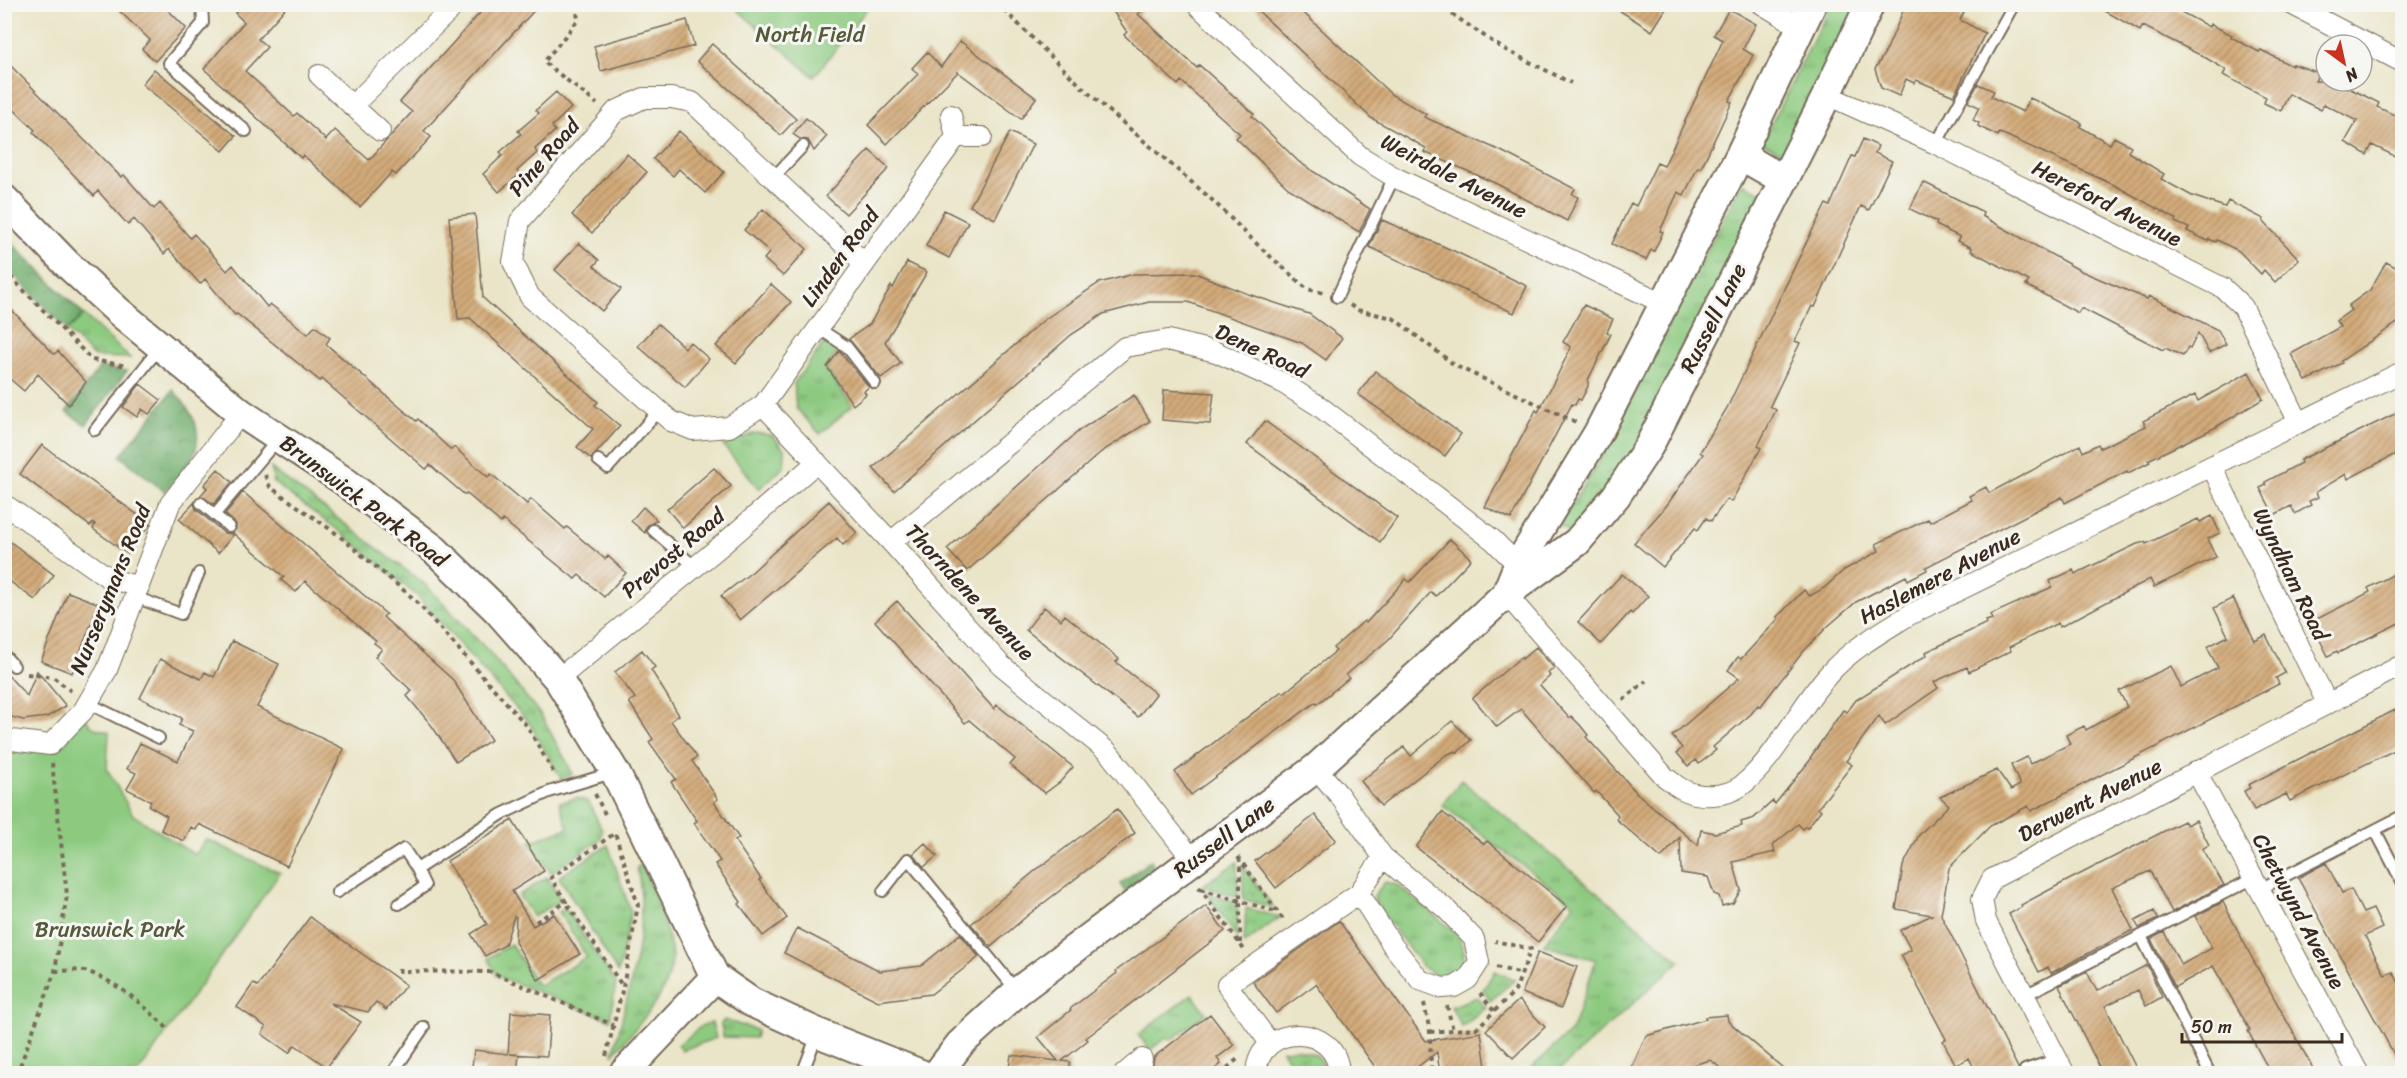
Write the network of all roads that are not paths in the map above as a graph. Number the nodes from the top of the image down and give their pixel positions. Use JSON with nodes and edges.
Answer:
{"nodes":[{"id":1,"x":202,"y":4,"type":"edge"},
{"id":2,"x":456,"y":4,"type":"edge"},
{"id":3,"x":1196,"y":4,"type":"edge"},
{"id":4,"x":1762,"y":4,"type":"edge"},
{"id":5,"x":1870,"y":4,"type":"edge"},
{"id":6,"x":2013,"y":4,"type":"edge"},
{"id":7,"x":2291,"y":4,"type":"edge"},
{"id":8,"x":1806,"y":16,"type":"edge"},
{"id":9,"x":2403,"y":62,"type":"edge"},
{"id":10,"x":319,"y":75,"type":"dead end"},
{"id":11,"x":1827,"y":95,"type":"junction"},
{"id":12,"x":352,"y":106,"type":"junction"},
{"id":13,"x":951,"y":115,"type":"dead end"},
{"id":14,"x":246,"y":131,"type":"dead end"},
{"id":15,"x":380,"y":131,"type":"dead end"},
{"id":16,"x":956,"y":137,"type":"junction"},
{"id":17,"x":982,"y":137,"type":"dead end"},
{"id":18,"x":1936,"y":144,"type":"junction"},
{"id":19,"x":803,"y":146,"type":"dead end"},
{"id":20,"x":1740,"y":155,"type":"junction"},
{"id":21,"x":1394,"y":177,"type":"junction"},
{"id":22,"x":773,"y":178,"type":"junction"},
{"id":23,"x":1782,"y":179,"type":"junction"},
{"id":24,"x":4,"y":199,"type":"edge"},
{"id":25,"x":864,"y":263,"type":"junction"},
{"id":26,"x":1337,"y":297,"type":"road end"},
{"id":27,"x":1663,"y":303,"type":"junction"},
{"id":28,"x":818,"y":328,"type":"junction"},
{"id":29,"x":161,"y":346,"type":"junction"},
{"id":30,"x":2403,"y":372,"type":"edge"},
{"id":31,"x":875,"y":383,"type":"dead end"},
{"id":32,"x":763,"y":405,"type":"junction"},
{"id":33,"x":659,"y":410,"type":"junction"},
{"id":34,"x":241,"y":413,"type":"junction"},
{"id":35,"x":2299,"y":423,"type":"junction"},
{"id":36,"x":95,"y":430,"type":"dead end"},
{"id":37,"x":279,"y":438,"type":"junction"},
{"id":38,"x":598,"y":460,"type":"dead end"},
{"id":39,"x":817,"y":462,"type":"junction"},
{"id":40,"x":2212,"y":467,"type":"junction"},
{"id":41,"x":201,"y":503,"type":"dead end"},
{"id":42,"x":8,"y":507,"type":"dead end"},
{"id":43,"x":214,"y":514,"type":"junction"},
{"id":44,"x":229,"y":527,"type":"dead end"},
{"id":45,"x":653,"y":530,"type":"dead end"},
{"id":46,"x":891,"y":542,"type":"junction"},
{"id":47,"x":1518,"y":565,"type":"junction"},
{"id":48,"x":695,"y":567,"type":"junction"},
{"id":49,"x":200,"y":573,"type":"dead end"},
{"id":50,"x":137,"y":592,"type":"junction"},
{"id":51,"x":1506,"y":594,"type":"junction"},
{"id":52,"x":4,"y":655,"type":"edge"},
{"id":53,"x":2403,"y":665,"type":"edge"},
{"id":54,"x":14,"y":666,"type":"road end"},
{"id":55,"x":558,"y":679,"type":"junction"},
{"id":56,"x":88,"y":703,"type":"junction"},
{"id":57,"x":2327,"y":703,"type":"junction"},
{"id":58,"x":159,"y":738,"type":"dead end"},
{"id":59,"x":4,"y":739,"type":"edge"},
{"id":60,"x":1316,"y":768,"type":"junction"},
{"id":61,"x":2196,"y":771,"type":"junction"},
{"id":62,"x":615,"y":772,"type":"junction"},
{"id":63,"x":2403,"y":816,"type":"edge"},
{"id":64,"x":2375,"y":830,"type":"junction"},
{"id":65,"x":1383,"y":857,"type":"junction"},
{"id":66,"x":417,"y":869,"type":"junction"},
{"id":67,"x":1192,"y":872,"type":"junction"},
{"id":68,"x":2403,"y":882,"type":"edge"},
{"id":69,"x":2257,"y":884,"type":"junction"},
{"id":70,"x":883,"y":891,"type":"dead end"},
{"id":71,"x":337,"y":892,"type":"dead end"},
{"id":72,"x":1359,"y":892,"type":"junction"},
{"id":73,"x":399,"y":904,"type":"dead end"},
{"id":74,"x":2141,"y":936,"type":"junction"},
{"id":75,"x":715,"y":977,"type":"junction"},
{"id":76,"x":1017,"y":992,"type":"junction"},
{"id":77,"x":2025,"y":995,"type":"junction"},
{"id":78,"x":424,"y":1027,"type":"dead end"},
{"id":79,"x":818,"y":1033,"type":"junction"},
{"id":80,"x":1270,"y":1043,"type":"junction"},
{"id":81,"x":1142,"y":1059,"type":"dead end"},
{"id":82,"x":2062,"y":1066,"type":"edge"},
{"id":83,"x":2025,"y":1070,"type":"dead end"},
{"id":84,"x":624,"y":1073,"type":"edge"},
{"id":85,"x":392,"y":1074,"type":"edge"},
{"id":86,"x":802,"y":1074,"type":"edge"},
{"id":87,"x":921,"y":1074,"type":"edge"},
{"id":88,"x":937,"y":1074,"type":"edge"},
{"id":89,"x":1124,"y":1074,"type":"edge"},
{"id":90,"x":1256,"y":1074,"type":"edge"},
{"id":91,"x":1339,"y":1074,"type":"edge"},
{"id":92,"x":2210,"y":1074,"type":"edge"},
{"id":93,"x":2359,"y":1074,"type":"edge"}],
"edges":[{"from":1,"to":14,"type":"lane"},
{"from":2,"to":12,"type":"street"},
{"from":3,"to":21,"type":"street","name":"Weirdale Avenue"},
{"from":4,"to":8,"type":"street"},
{"from":5,"to":11,"type":"main road","name":"Russell Lane"},
{"from":6,"to":18,"type":"lane"},
{"from":7,"to":9,"type":"street"},
{"from":8,"to":20,"type":"main road","name":"Russell Lane"},
{"from":10,"to":12,"type":"street"},
{"from":11,"to":18,"type":"street","name":"Hereford Avenue"},
{"from":11,"to":23,"type":"main road","name":"Russell Lane"},
{"from":12,"to":15,"type":"street"},
{"from":13,"to":16,"type":"street"},
{"from":16,"to":17,"type":"street"},
{"from":16,"to":25,"type":"street","name":"Linden Road"},
{"from":18,"to":35,"type":"street","name":"Hereford Avenue"},
{"from":19,"to":22,"type":"lane"},
{"from":20,"to":23,"type":"main road"},
{"from":20,"to":27,"type":"main road","name":"Russell Lane"},
{"from":21,"to":26,"type":"lane"},
{"from":21,"to":27,"type":"street","name":"Weirdale Avenue"},
{"from":22,"to":25,"type":"street","name":"Pine Road"},
{"from":22,"to":33,"type":"street","name":"Pine Road"},
{"from":23,"to":51,"type":"main road","name":"Russell Lane"},
{"from":24,"to":29,"type":"main road","name":"Brunswick Park Road"},
{"from":25,"to":28,"type":"street","name":"Linden Road"},
{"from":27,"to":47,"type":"main road","name":"Russell Lane"},
{"from":28,"to":31,"type":"lane"},
{"from":28,"to":32,"type":"street","name":"Linden Road"},
{"from":29,"to":34,"type":"main road","name":"Brunswick Park Road"},
{"from":29,"to":36,"type":"lane"},
{"from":30,"to":35,"type":"street","name":"Haslemere Avenue"},
{"from":32,"to":33,"type":"street","name":"Pine Road"},
{"from":32,"to":39,"type":"street","name":"Thorndene Avenue"},
{"from":33,"to":38,"type":"lane"},
{"from":34,"to":37,"type":"main road","name":"Brunswick Park Road"},
{"from":34,"to":50,"type":"street","name":"Nurserymans Road"},
{"from":35,"to":40,"type":"street","name":"Haslemere Avenue"},
{"from":37,"to":43,"type":"lane"},
{"from":37,"to":55,"type":"main road","name":"Brunswick Park Road"},
{"from":39,"to":46,"type":"street","name":"Thorndene Avenue"},
{"from":39,"to":48,"type":"street","name":"Prevost Road"},
{"from":40,"to":51,"type":"street","name":"Haslemere Avenue"},
{"from":40,"to":57,"type":"street","name":"Wyndham Road"},
{"from":41,"to":43,"type":"lane"},
{"from":42,"to":50,"type":"street"},
{"from":43,"to":44,"type":"lane"},
{"from":45,"to":48,"type":"lane"},
{"from":46,"to":47,"type":"street","name":"Dene Road"},
{"from":46,"to":67,"type":"street","name":"Thorndene Avenue"},
{"from":47,"to":51,"type":"main road","name":"Russell Lane"},
{"from":48,"to":55,"type":"street","name":"Prevost Road"},
{"from":49,"to":50,"type":"lane"},
{"from":50,"to":56,"type":"street","name":"Nurserymans Road"},
{"from":51,"to":60,"type":"main road","name":"Russell Lane"},
{"from":52,"to":54,"type":"lane"},
{"from":53,"to":57,"type":"street","name":"Derwent Avenue"},
{"from":55,"to":62,"type":"main road","name":"Brunswick Park Road"},
{"from":56,"to":58,"type":"lane"},
{"from":56,"to":59,"type":"street","name":"Nurserymans Road"},
{"from":57,"to":61,"type":"street","name":"Derwent Avenue"},
{"from":60,"to":65,"type":"street"},
{"from":60,"to":67,"type":"main road","name":"Russell Lane"},
{"from":61,"to":69,"type":"street","name":"Chetwynd Avenue"},
{"from":61,"to":77,"type":"street","name":"Derwent Avenue"},
{"from":62,"to":66,"type":"lane"},
{"from":62,"to":75,"type":"main road","name":"Brunswick Park Road"},
{"from":63,"to":64,"type":"lane"},
{"from":64,"to":68,"type":"lane"},
{"from":64,"to":69,"type":"lane"},
{"from":65,"to":72,"type":"street"},
{"from":65,"to":72,"type":"street"},
{"from":66,"to":71,"type":"lane"},
{"from":66,"to":73,"type":"lane"},
{"from":67,"to":76,"type":"main road","name":"Russell Lane"},
{"from":69,"to":74,"type":"lane"},
{"from":69,"to":93,"type":"street","name":"Chetwynd Avenue"},
{"from":70,"to":76,"type":"lane"},
{"from":72,"to":80,"type":"street"},
{"from":74,"to":77,"type":"lane"},
{"from":74,"to":92,"type":"lane"},
{"from":75,"to":79,"type":"main road","name":"Brunswick Park Road"},
{"from":75,"to":84,"type":"main road"},
{"from":76,"to":88,"type":"main road","name":"Russell Lane"},
{"from":77,"to":82,"type":"street","name":"Derwent Avenue"},
{"from":78,"to":85,"type":"lane"},
{"from":79,"to":86,"type":"lane"},
{"from":79,"to":87,"type":"main road","name":"Brunswick Park Road"},
{"from":80,"to":90,"type":"street"},
{"from":80,"to":91,"type":"street"},
{"from":81,"to":89,"type":"street"},
{"from":82,"to":83,"type":"lane"}]}
